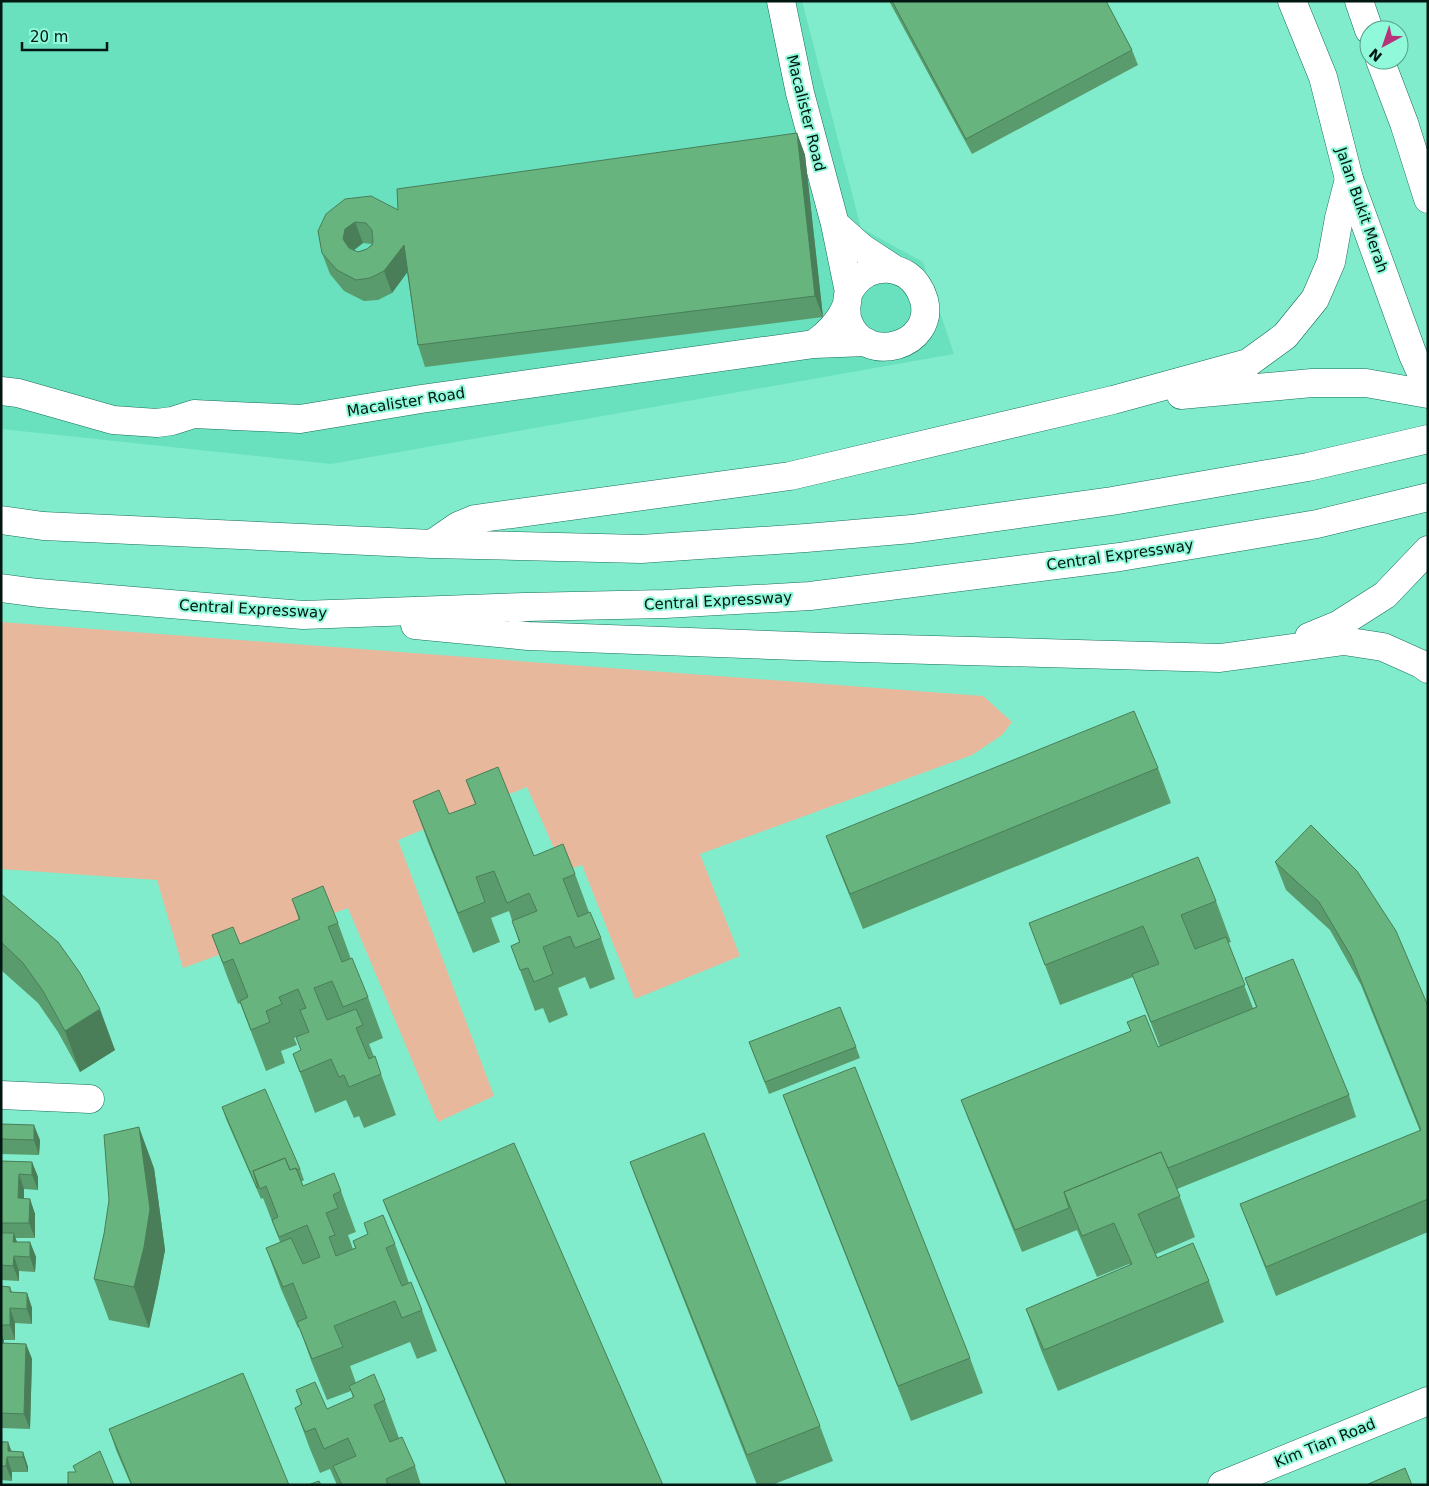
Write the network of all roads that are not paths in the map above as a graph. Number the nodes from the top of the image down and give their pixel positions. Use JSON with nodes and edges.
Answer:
{"nodes":[{"id":1,"x":781,"y":1,"type":"edge"},
{"id":2,"x":1292,"y":1,"type":"edge"},
{"id":3,"x":1359,"y":1,"type":"edge"},
{"id":4,"x":1366,"y":20,"type":"edge"},
{"id":5,"x":1384,"y":70,"type":"edge"},
{"id":6,"x":811,"y":137,"type":"junction"},
{"id":7,"x":782,"y":141,"type":"edge"},
{"id":8,"x":1349,"y":179,"type":"junction"},
{"id":9,"x":1428,"y":199,"type":"edge"},
{"id":10,"x":835,"y":224,"type":"junction"},
{"id":11,"x":894,"y":269,"type":"junction"},
{"id":12,"x":847,"y":299,"type":"junction"},
{"id":13,"x":866,"y":342,"type":"junction"},
{"id":14,"x":814,"y":344,"type":"junction"},
{"id":15,"x":1428,"y":388,"type":"edge"},
{"id":16,"x":1,"y":391,"type":"edge"},
{"id":17,"x":1428,"y":394,"type":"edge"},
{"id":18,"x":1112,"y":400,"type":"junction"},
{"id":19,"x":1428,"y":439,"type":"edge"},
{"id":20,"x":1428,"y":497,"type":"edge"},
{"id":21,"x":1,"y":520,"type":"edge"},
{"id":22,"x":432,"y":544,"type":"junction"},
{"id":23,"x":1428,"y":550,"type":"edge"},
{"id":24,"x":1,"y":588,"type":"edge"},
{"id":25,"x":303,"y":615,"type":"junction"},
{"id":26,"x":1280,"y":649,"type":"junction"},
{"id":27,"x":1428,"y":669,"type":"edge"},
{"id":28,"x":1,"y":1095,"type":"edge"},
{"id":29,"x":90,"y":1099,"type":"dead end"},
{"id":30,"x":1428,"y":1401,"type":"edge"},
{"id":31,"x":1222,"y":1485,"type":"edge"}],
"edges":[{"from":1,"to":6,"type":"main road","name":"Macalister Road"},
{"from":2,"to":8,"type":"main road","name":"Jalan Bukit Merah"},
{"from":3,"to":4,"type":"main road"},
{"from":5,"to":9,"type":"main road"},
{"from":6,"to":7,"type":"main road"},
{"from":6,"to":10,"type":"main road","name":"Macalister Road"},
{"from":8,"to":15,"type":"main road","name":"Jalan Bukit Merah"},
{"from":8,"to":18,"type":"main road"},
{"from":10,"to":11,"type":"main road","name":"Macalister Road"},
{"from":10,"to":12,"type":"main road","name":"Macalister Road"},
{"from":11,"to":12,"type":"main road"},
{"from":11,"to":13,"type":"main road","name":"Macalister Road"},
{"from":12,"to":13,"type":"main road","name":"Macalister Road"},
{"from":12,"to":14,"type":"main road"},
{"from":13,"to":14,"type":"main road","name":"Macalister Road"},
{"from":14,"to":16,"type":"main road","name":"Macalister Road"},
{"from":17,"to":18,"type":"main road"},
{"from":18,"to":22,"type":"main road"},
{"from":19,"to":22,"type":"main road"},
{"from":20,"to":25,"type":"main road","name":"Central Expressway"},
{"from":21,"to":22,"type":"main road"},
{"from":23,"to":26,"type":"main road"},
{"from":24,"to":25,"type":"main road","name":"Central Expressway"},
{"from":25,"to":26,"type":"main road"},
{"from":26,"to":27,"type":"main road"},
{"from":28,"to":29,"type":"main road"},
{"from":30,"to":31,"type":"main road","name":"Kim Tian Road"}]}
